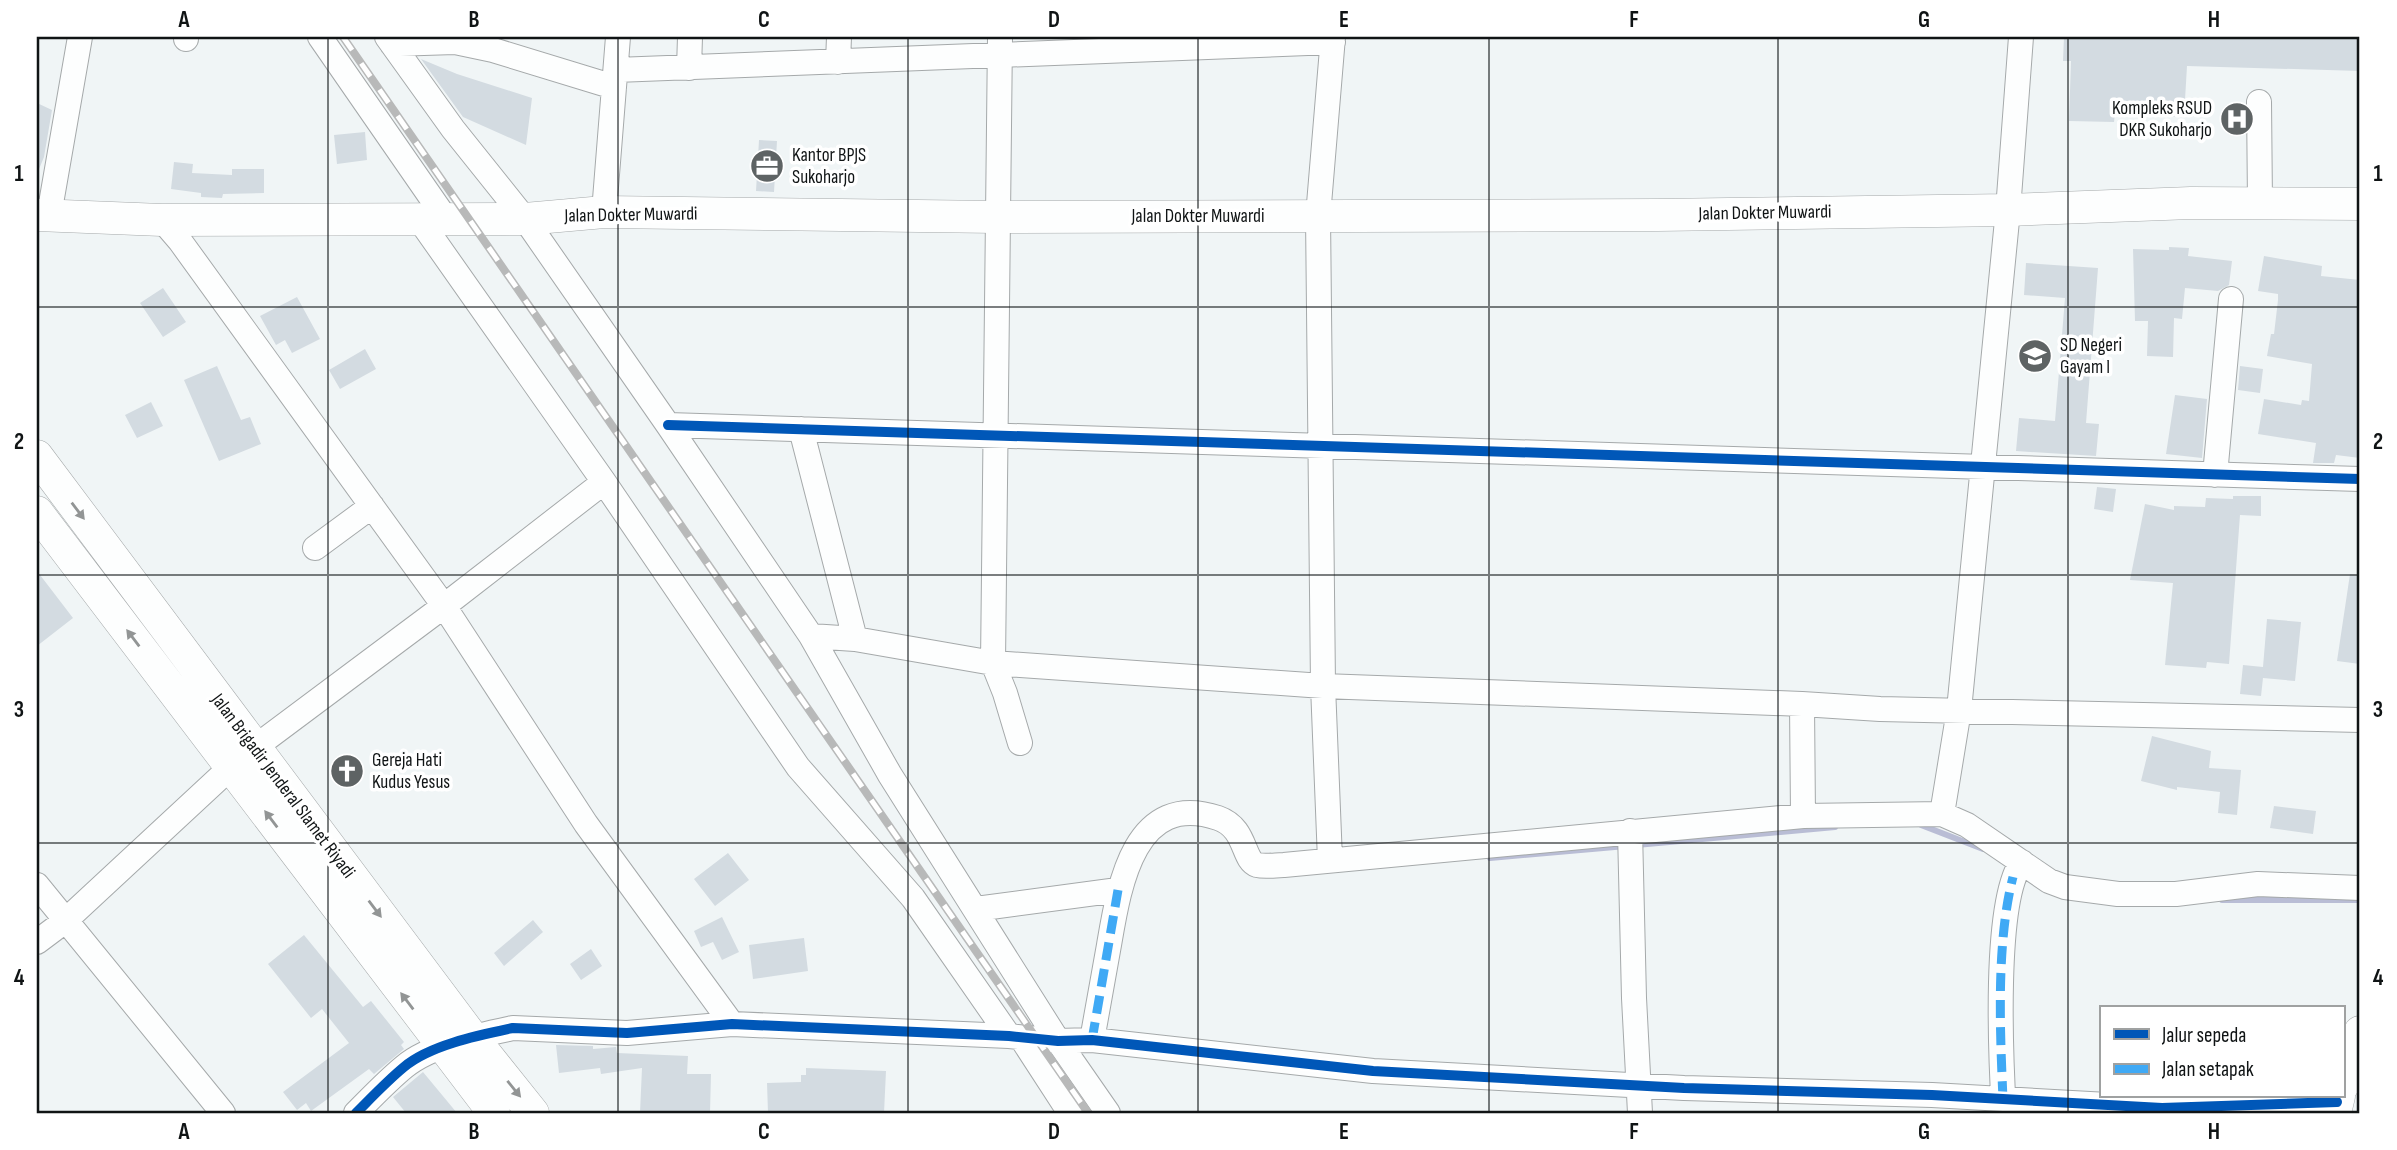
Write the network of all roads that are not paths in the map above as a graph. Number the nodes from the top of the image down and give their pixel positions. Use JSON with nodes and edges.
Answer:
{"nodes":[{"id":1,"x":80,"y":37,"type":"edge"},
{"id":2,"x":320,"y":37,"type":"edge"},
{"id":3,"x":618,"y":37,"type":"edge"},
{"id":4,"x":690,"y":37,"type":"edge"},
{"id":5,"x":839,"y":37,"type":"edge"},
{"id":6,"x":2021,"y":37,"type":"edge"},
{"id":7,"x":1333,"y":39,"type":"edge"},
{"id":8,"x":390,"y":41,"type":"edge"},
{"id":9,"x":999,"y":46,"type":"edge"},
{"id":10,"x":838,"y":62,"type":"junction"},
{"id":11,"x":689,"y":68,"type":"junction"},
{"id":12,"x":615,"y":79,"type":"junction"},
{"id":13,"x":2259,"y":102,"type":"dead end"},
{"id":14,"x":2260,"y":203,"type":"junction"},
{"id":15,"x":2360,"y":204,"type":"edge"},
{"id":16,"x":2008,"y":210,"type":"junction"},
{"id":17,"x":604,"y":212,"type":"junction"},
{"id":18,"x":43,"y":215,"type":"edge"},
{"id":19,"x":1318,"y":216,"type":"junction"},
{"id":20,"x":998,"y":217,"type":"junction"},
{"id":21,"x":432,"y":219,"type":"junction"},
{"id":22,"x":524,"y":219,"type":"junction"},
{"id":23,"x":162,"y":220,"type":"junction"},
{"id":24,"x":2231,"y":299,"type":"dead end"},
{"id":25,"x":668,"y":425,"type":"junction"},
{"id":26,"x":801,"y":429,"type":"junction"},
{"id":27,"x":995,"y":435,"type":"junction"},
{"id":28,"x":1321,"y":446,"type":"junction"},
{"id":29,"x":37,"y":456,"type":"edge"},
{"id":30,"x":1982,"y":467,"type":"junction"},
{"id":31,"x":2215,"y":475,"type":"junction"},
{"id":32,"x":2360,"y":479,"type":"edge"},
{"id":33,"x":604,"y":482,"type":"junction"},
{"id":34,"x":372,"y":506,"type":"junction"},
{"id":35,"x":37,"y":512,"type":"edge"},
{"id":36,"x":315,"y":548,"type":"dead end"},
{"id":37,"x":444,"y":606,"type":"junction"},
{"id":38,"x":811,"y":636,"type":"junction"},
{"id":39,"x":855,"y":639,"type":"junction"},
{"id":40,"x":993,"y":663,"type":"junction"},
{"id":41,"x":1323,"y":685,"type":"junction"},
{"id":42,"x":1802,"y":704,"type":"junction"},
{"id":43,"x":1959,"y":710,"type":"junction"},
{"id":44,"x":2360,"y":720,"type":"edge"},
{"id":45,"x":1020,"y":743,"type":"dead end"},
{"id":46,"x":243,"y":757,"type":"junction"},
{"id":47,"x":1942,"y":814,"type":"junction"},
{"id":48,"x":1802,"y":816,"type":"junction"},
{"id":49,"x":1630,"y":841,"type":"junction"},
{"id":50,"x":1330,"y":860,"type":"junction"},
{"id":51,"x":325,"y":867,"type":"junction"},
{"id":52,"x":2018,"y":869,"type":"junction"},
{"id":53,"x":37,"y":885,"type":"edge"},
{"id":54,"x":2360,"y":888,"type":"edge"},
{"id":55,"x":1118,"y":890,"type":"junction"},
{"id":56,"x":976,"y":908,"type":"junction"},
{"id":57,"x":65,"y":921,"type":"junction"},
{"id":58,"x":37,"y":942,"type":"edge"},
{"id":59,"x":732,"y":1024,"type":"junction"},
{"id":60,"x":2360,"y":1032,"type":"edge"},
{"id":61,"x":473,"y":1038,"type":"junction"},
{"id":62,"x":1016,"y":1038,"type":"junction"},
{"id":63,"x":1092,"y":1040,"type":"junction"},
{"id":64,"x":1058,"y":1041,"type":"junction"},
{"id":65,"x":443,"y":1047,"type":"junction"},
{"id":66,"x":2344,"y":1083,"type":"edge"},
{"id":67,"x":1640,"y":1084,"type":"junction"},
{"id":68,"x":2339,"y":1099,"type":"edge"},
{"id":69,"x":1932,"y":1104,"type":"edge"},
{"id":70,"x":2003,"y":1106,"type":"edge"},
{"id":71,"x":2162,"y":1111,"type":"edge"},
{"id":72,"x":223,"y":1113,"type":"edge"},
{"id":73,"x":356,"y":1113,"type":"edge"},
{"id":74,"x":494,"y":1113,"type":"edge"},
{"id":75,"x":533,"y":1113,"type":"edge"},
{"id":76,"x":1070,"y":1113,"type":"edge"},
{"id":77,"x":1108,"y":1113,"type":"edge"},
{"id":78,"x":1640,"y":1113,"type":"edge"}],
"edges":[{"from":1,"to":18,"type":"street"},
{"from":2,"to":21,"type":"street"},
{"from":3,"to":12,"type":"street"},
{"from":4,"to":11,"type":"street"},
{"from":5,"to":10,"type":"street"},
{"from":6,"to":16,"type":"street"},
{"from":7,"to":9,"type":"street"},
{"from":7,"to":19,"type":"street"},
{"from":8,"to":12,"type":"street"},
{"from":8,"to":22,"type":"street"},
{"from":9,"to":10,"type":"street"},
{"from":9,"to":20,"type":"street"},
{"from":10,"to":11,"type":"street"},
{"from":11,"to":12,"type":"street"},
{"from":12,"to":17,"type":"street"},
{"from":13,"to":14,"type":"street"},
{"from":14,"to":15,"type":"main road","name":"Jalan Dokter Muwardi"},
{"from":14,"to":16,"type":"main road","name":"Jalan Dokter Muwardi"},
{"from":16,"to":19,"type":"main road","name":"Jalan Dokter Muwardi"},
{"from":16,"to":30,"type":"street"},
{"from":17,"to":20,"type":"main road","name":"Jalan Dokter Muwardi"},
{"from":17,"to":22,"type":"main road","name":"Jalan Dokter Muwardi"},
{"from":18,"to":23,"type":"main road","name":"Jalan Dokter Muwardi"},
{"from":19,"to":20,"type":"main road","name":"Jalan Dokter Muwardi"},
{"from":19,"to":28,"type":"street"},
{"from":20,"to":27,"type":"street"},
{"from":21,"to":22,"type":"main road","name":"Jalan Dokter Muwardi"},
{"from":21,"to":23,"type":"main road","name":"Jalan Dokter Muwardi"},
{"from":21,"to":33,"type":"street"},
{"from":22,"to":25,"type":"street"},
{"from":23,"to":34,"type":"street"},
{"from":24,"to":31,"type":"street"},
{"from":25,"to":26,"type":"street"},
{"from":25,"to":38,"type":"street"},
{"from":26,"to":27,"type":"street"},
{"from":26,"to":39,"type":"street"},
{"from":27,"to":28,"type":"street"},
{"from":27,"to":40,"type":"street"},
{"from":28,"to":30,"type":"street"},
{"from":28,"to":41,"type":"street"},
{"from":29,"to":46,"type":"main road","name":"Jalan Brigadir Jenderal Slamet Riyadi","one_way":true},
{"from":30,"to":31,"type":"street"},
{"from":30,"to":43,"type":"street"},
{"from":31,"to":32,"type":"street"},
{"from":33,"to":37,"type":"street"},
{"from":33,"to":62,"type":"street"},
{"from":34,"to":36,"type":"street"},
{"from":34,"to":37,"type":"street"},
{"from":46,"to":35,"type":"main road","name":"Jalan Brigadir Jenderal Slamet Riyadi","one_way":true},
{"from":37,"to":46,"type":"street"},
{"from":37,"to":59,"type":"street"},
{"from":38,"to":39,"type":"street"},
{"from":38,"to":56,"type":"street"},
{"from":39,"to":40,"type":"street"},
{"from":40,"to":41,"type":"street"},
{"from":40,"to":45,"type":"street"},
{"from":41,"to":42,"type":"street"},
{"from":41,"to":50,"type":"street"},
{"from":42,"to":43,"type":"street"},
{"from":42,"to":48,"type":"street"},
{"from":43,"to":44,"type":"street"},
{"from":43,"to":47,"type":"street"},
{"from":46,"to":51,"type":"main road","name":"Jalan Brigadir Jenderal Slamet Riyadi"},
{"from":46,"to":57,"type":"street"},
{"from":47,"to":48,"type":"street"},
{"from":47,"to":52,"type":"street"},
{"from":48,"to":49,"type":"street"},
{"from":49,"to":50,"type":"street"},
{"from":49,"to":67,"type":"street"},
{"from":50,"to":55,"type":"street"},
{"from":51,"to":61,"type":"main road","name":"Jalan Brigadir Jenderal Slamet Riyadi","one_way":true},
{"from":65,"to":51,"type":"main road","name":"Jalan Brigadir Jenderal Slamet Riyadi","one_way":true},
{"from":52,"to":54,"type":"street"},
{"from":52,"to":70,"type":"street"},
{"from":53,"to":57,"type":"street"},
{"from":55,"to":56,"type":"street"},
{"from":55,"to":63,"type":"street"},
{"from":56,"to":64,"type":"street"},
{"from":57,"to":58,"type":"street"},
{"from":57,"to":72,"type":"street"},
{"from":59,"to":61,"type":"street"},
{"from":59,"to":62,"type":"street"},
{"from":60,"to":66,"type":"main road"},
{"from":61,"to":65,"type":"street"},
{"from":61,"to":75,"type":"main road","name":"Jalan Brigadir Jenderal Slamet Riyadi","one_way":true},
{"from":62,"to":64,"type":"street"},
{"from":62,"to":76,"type":"street"},
{"from":63,"to":64,"type":"street"},
{"from":63,"to":67,"type":"street"},
{"from":64,"to":77,"type":"street"},
{"from":65,"to":73,"type":"street"},
{"from":65,"to":74,"type":"main road","name":"Jalan Brigadir Jenderal Slamet Riyadi"},
{"from":67,"to":69,"type":"street"},
{"from":67,"to":78,"type":"street"},
{"from":68,"to":71,"type":"street"},
{"from":69,"to":70,"type":"street"},
{"from":70,"to":71,"type":"street"}]}
